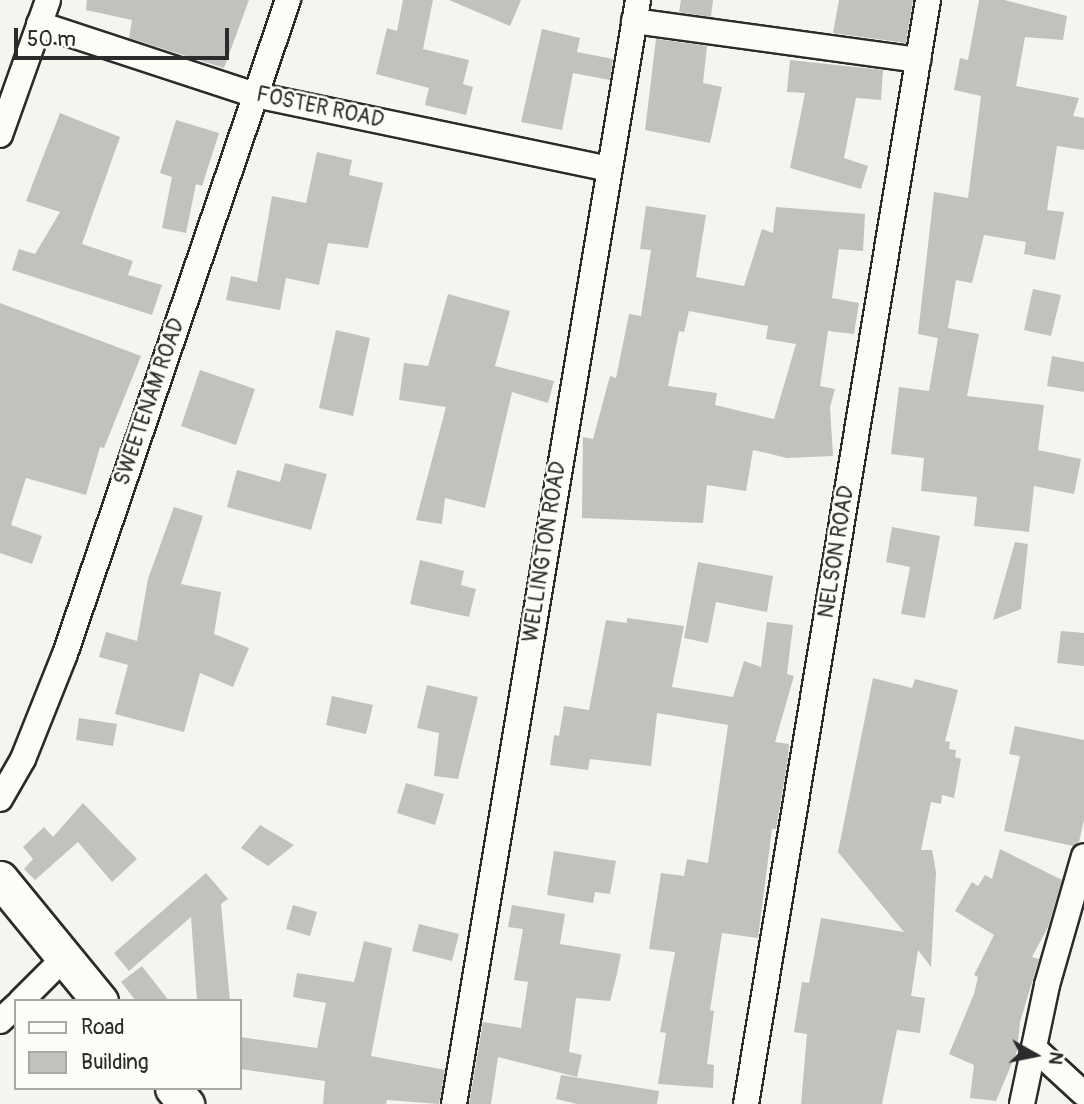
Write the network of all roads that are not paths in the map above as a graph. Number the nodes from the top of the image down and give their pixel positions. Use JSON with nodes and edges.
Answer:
{"nodes":[{"id":1,"x":48,"y":0,"type":"edge"},
{"id":2,"x":288,"y":0,"type":"edge"},
{"id":3,"x":928,"y":0,"type":"edge"},
{"id":4,"x":636,"y":10,"type":"edge"},
{"id":5,"x":39,"y":24,"type":"junction"},
{"id":6,"x":918,"y":60,"type":"junction"},
{"id":7,"x":255,"y":95,"type":"junction"},
{"id":8,"x":0,"y":135,"type":"edge"},
{"id":9,"x":608,"y":169,"type":"junction"},
{"id":10,"x":0,"y":799,"type":"edge"},
{"id":11,"x":1084,"y":858,"type":"edge"},
{"id":12,"x":0,"y":879,"type":"edge"},
{"id":13,"x":64,"y":958,"type":"junction"},
{"id":14,"x":23,"y":999,"type":"edge"},
{"id":15,"x":98,"y":999,"type":"edge"},
{"id":16,"x":14,"y":1008,"type":"edge"},
{"id":17,"x":0,"y":1021,"type":"edge"},
{"id":18,"x":1034,"y":1048,"type":"junction"},
{"id":19,"x":175,"y":1090,"type":"edge"},
{"id":20,"x":1084,"y":1094,"type":"edge"},
{"id":21,"x":186,"y":1104,"type":"edge"},
{"id":22,"x":454,"y":1104,"type":"edge"},
{"id":23,"x":746,"y":1104,"type":"edge"},
{"id":24,"x":1021,"y":1104,"type":"edge"}],
"edges":[{"from":1,"to":5,"type":"street"},
{"from":2,"to":7,"type":"street","name":"SWEETENAM ROAD"},
{"from":3,"to":6,"type":"street","name":"NELSON ROAD"},
{"from":4,"to":6,"type":"street"},
{"from":4,"to":9,"type":"street","name":"WELLINGTON ROAD"},
{"from":5,"to":7,"type":"street","name":"FOSTER ROAD"},
{"from":5,"to":8,"type":"street"},
{"from":6,"to":23,"type":"street","name":"NELSON ROAD"},
{"from":7,"to":9,"type":"street","name":"FOSTER ROAD"},
{"from":7,"to":10,"type":"street","name":"SWEETENAM ROAD"},
{"from":9,"to":22,"type":"street","name":"WELLINGTON ROAD"},
{"from":11,"to":18,"type":"street"},
{"from":12,"to":13,"type":"main road"},
{"from":13,"to":14,"type":"street"},
{"from":13,"to":15,"type":"main road"},
{"from":16,"to":17,"type":"street"},
{"from":18,"to":20,"type":"street"},
{"from":18,"to":24,"type":"street"},
{"from":19,"to":21,"type":"main road"}]}
